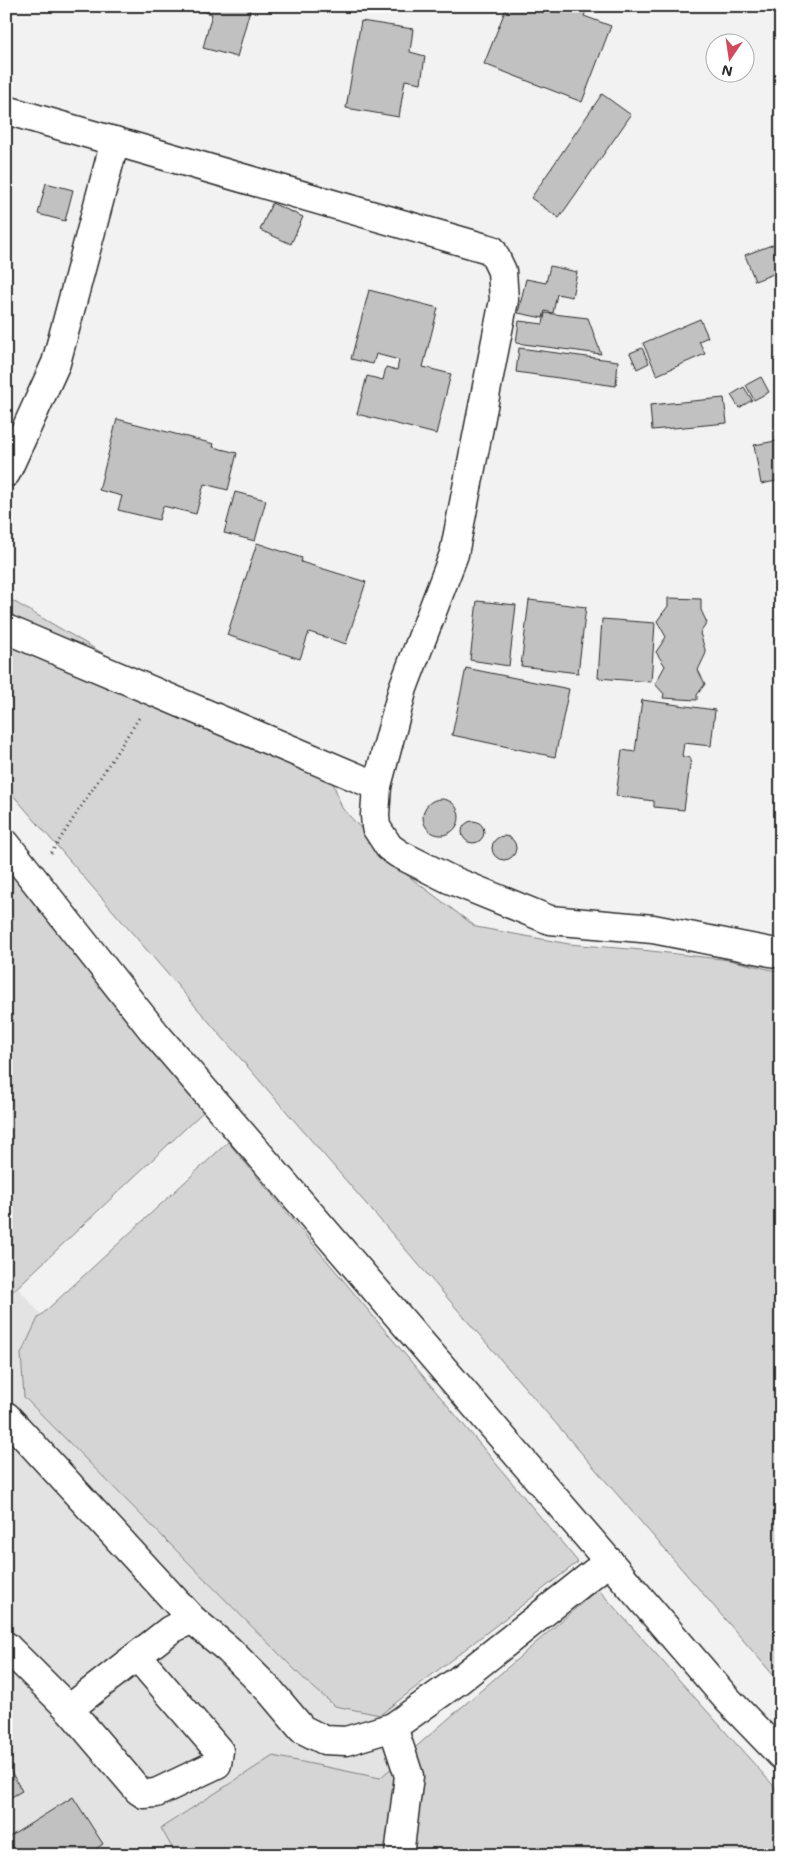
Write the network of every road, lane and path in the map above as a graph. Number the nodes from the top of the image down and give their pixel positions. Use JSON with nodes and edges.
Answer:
{"nodes":[{"id":1,"x":6,"y":110,"type":"edge"},
{"id":2,"x":115,"y":141,"type":"junction"},
{"id":3,"x":6,"y":473,"type":"edge"},
{"id":4,"x":6,"y":629,"type":"edge"},
{"id":5,"x":156,"y":692,"type":"junction"},
{"id":6,"x":377,"y":786,"type":"junction"},
{"id":7,"x":6,"y":844,"type":"edge"},
{"id":8,"x":34,"y":879,"type":"junction"},
{"id":9,"x":781,"y":954,"type":"edge"},
{"id":10,"x":6,"y":1416,"type":"edge"},
{"id":11,"x":609,"y":1561,"type":"junction"},
{"id":12,"x":192,"y":1619,"type":"junction"},
{"id":13,"x":6,"y":1646,"type":"edge"},
{"id":14,"x":137,"y":1656,"type":"junction"},
{"id":15,"x":69,"y":1709,"type":"junction"},
{"id":16,"x":393,"y":1727,"type":"junction"},
{"id":17,"x":781,"y":1755,"type":"edge"},
{"id":18,"x":399,"y":1855,"type":"edge"}],
"edges":[{"from":1,"to":2,"type":"street"},
{"from":2,"to":3,"type":"street"},
{"from":2,"to":6,"type":"street"},
{"from":4,"to":5,"type":"street"},
{"from":5,"to":6,"type":"street"},
{"from":5,"to":8,"type":"path"},
{"from":6,"to":9,"type":"street"},
{"from":7,"to":8,"type":"street"},
{"from":8,"to":11,"type":"street"},
{"from":10,"to":12,"type":"street"},
{"from":11,"to":16,"type":"street"},
{"from":11,"to":17,"type":"street"},
{"from":12,"to":14,"type":"street"},
{"from":12,"to":16,"type":"street"},
{"from":13,"to":15,"type":"street"},
{"from":14,"to":15,"type":"street"},
{"from":14,"to":15,"type":"street"},
{"from":16,"to":18,"type":"street"}]}
